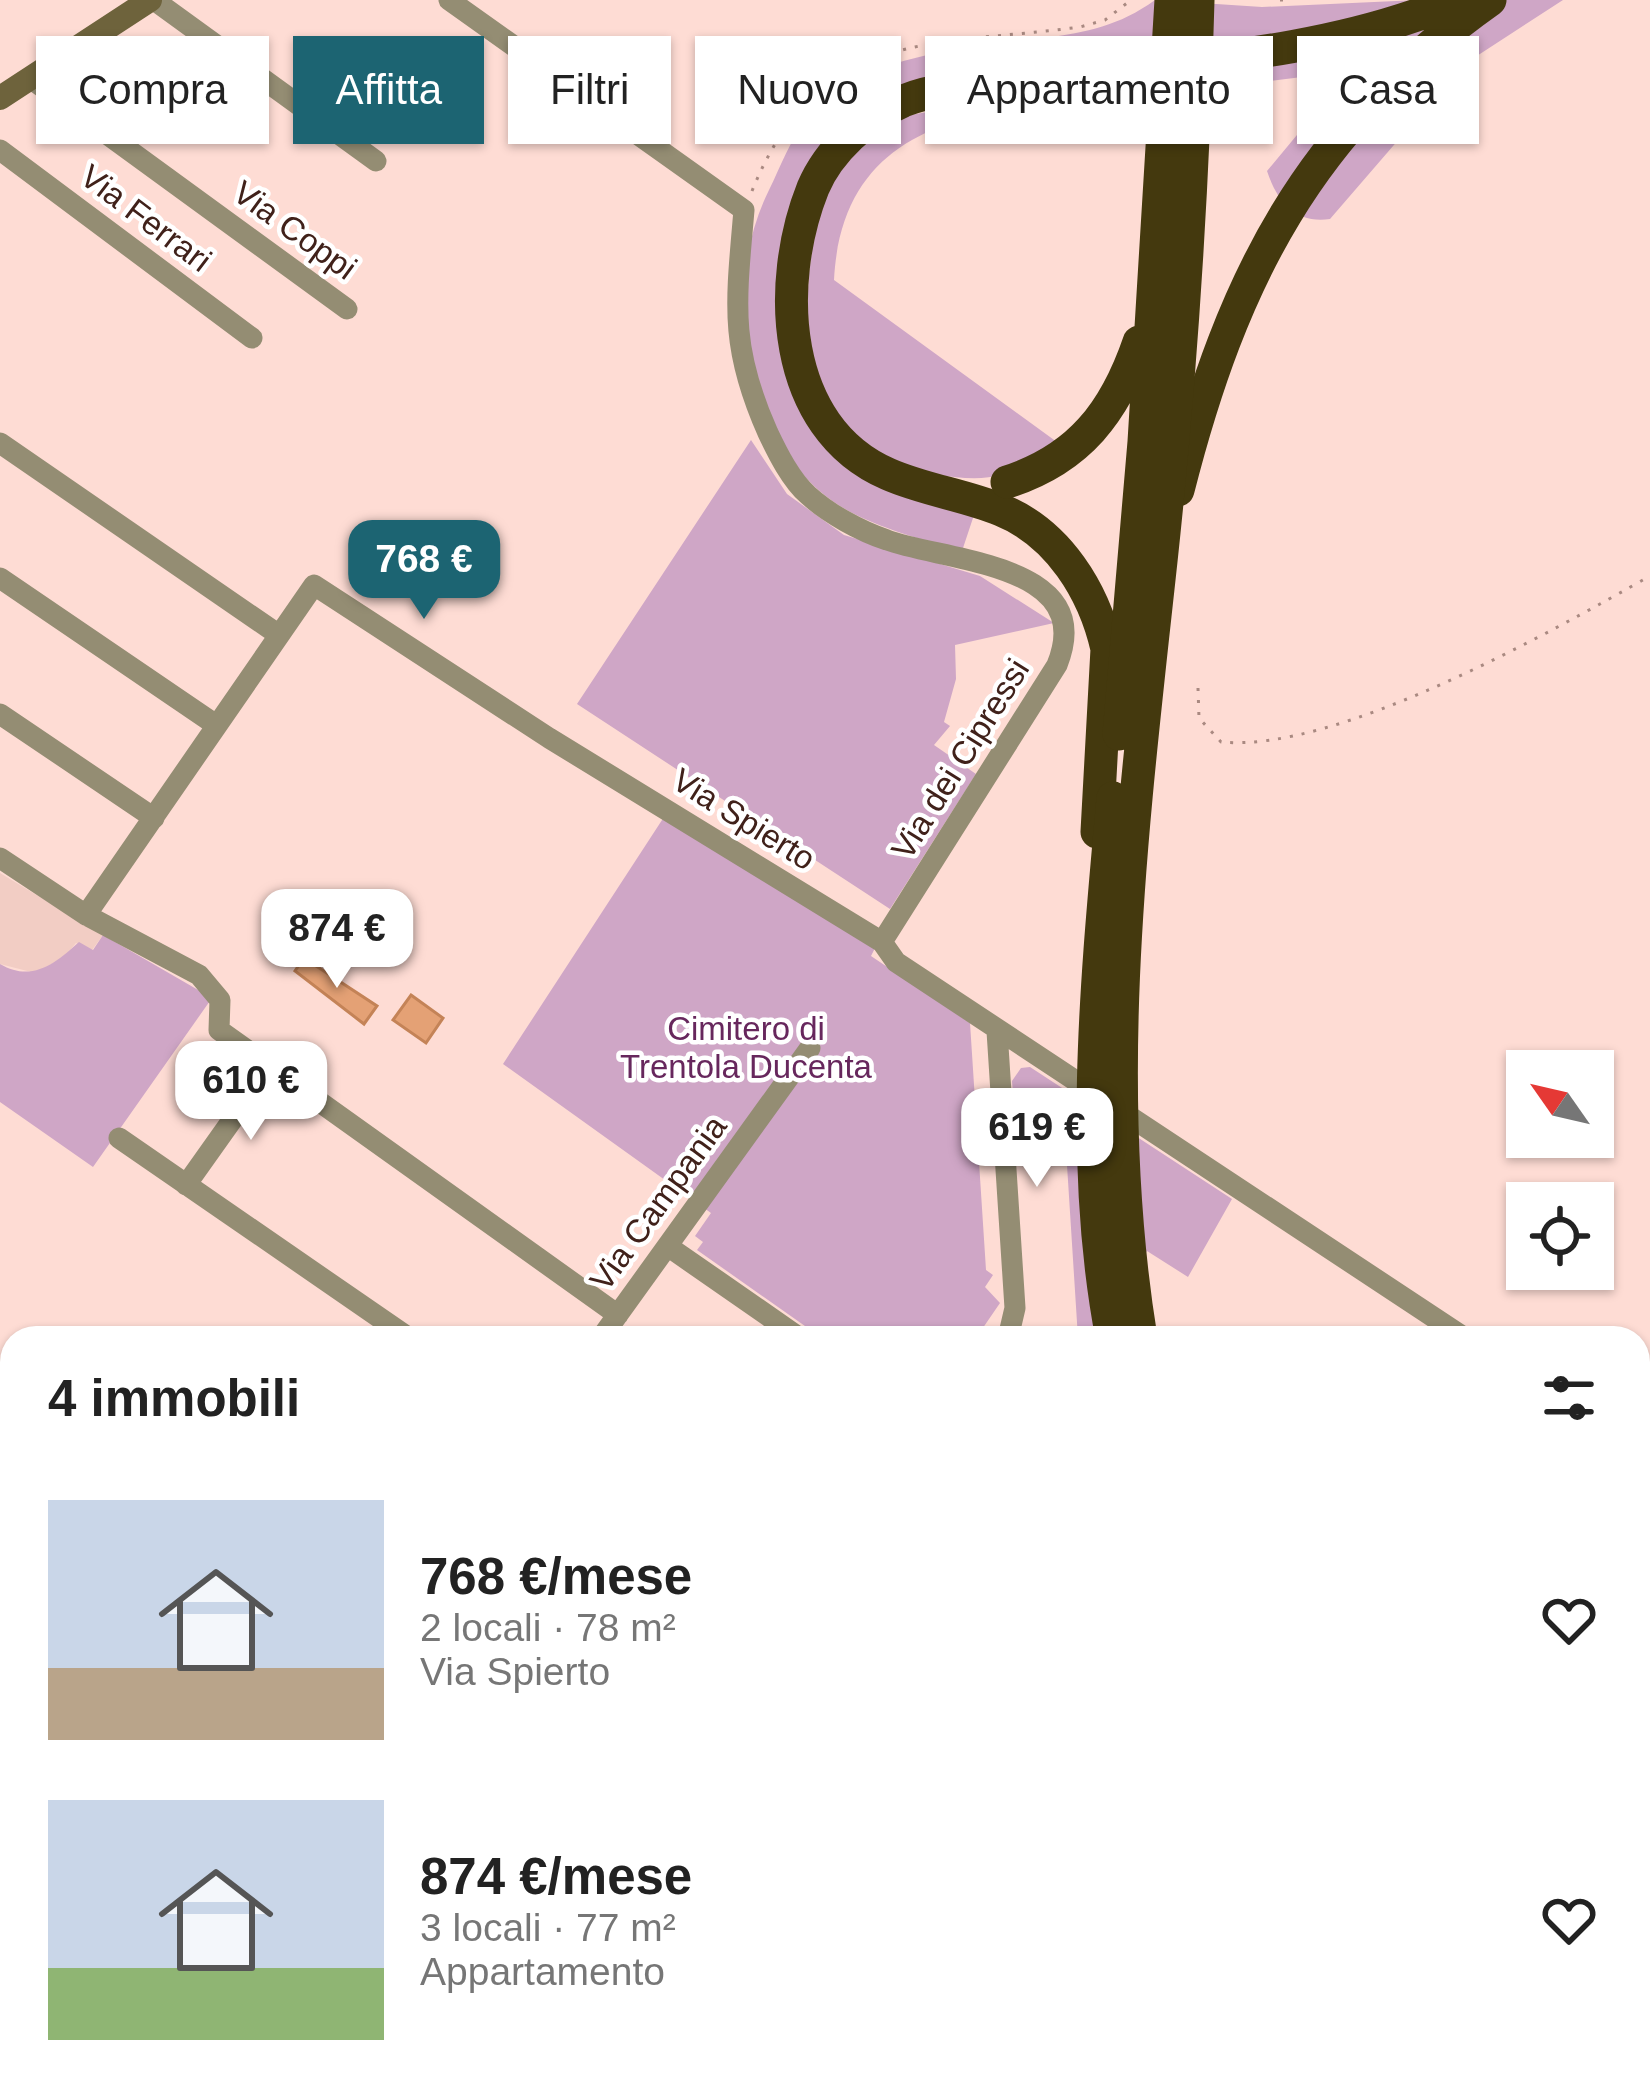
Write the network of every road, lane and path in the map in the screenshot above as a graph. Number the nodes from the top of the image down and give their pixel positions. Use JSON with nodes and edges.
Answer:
{"nodes":[{"id":1,"x":152,"y":0,"type":"edge"},
{"id":2,"x":449,"y":0,"type":"edge"},
{"id":3,"x":1171,"y":0,"type":"edge"},
{"id":4,"x":1198,"y":0,"type":"edge"},
{"id":5,"x":1456,"y":0,"type":"edge"},
{"id":6,"x":1490,"y":0,"type":"edge"},
{"id":7,"x":30,"y":78,"type":"junction"},
{"id":8,"x":0,"y":98,"type":"edge"},
{"id":9,"x":0,"y":150,"type":"edge"},
{"id":10,"x":376,"y":161,"type":"dead end"},
{"id":11,"x":347,"y":309,"type":"dead end"},
{"id":12,"x":252,"y":338,"type":"dead end"},
{"id":13,"x":0,"y":443,"type":"edge"},
{"id":14,"x":1000,"y":494,"type":"junction"},
{"id":15,"x":1161,"y":555,"type":"junction"},
{"id":16,"x":1650,"y":576,"type":"edge"},
{"id":17,"x":0,"y":578,"type":"edge"},
{"id":18,"x":279,"y":635,"type":"junction"},
{"id":19,"x":1198,"y":688,"type":"dead end"},
{"id":20,"x":0,"y":714,"type":"edge"},
{"id":21,"x":216,"y":725,"type":"junction"},
{"id":22,"x":154,"y":818,"type":"junction"},
{"id":23,"x":0,"y":858,"type":"edge"},
{"id":24,"x":86,"y":915,"type":"junction"},
{"id":25,"x":882,"y":942,"type":"junction"},
{"id":26,"x":1095,"y":1007,"type":"junction"},
{"id":27,"x":998,"y":1031,"type":"junction"},
{"id":28,"x":810,"y":1048,"type":"dead end"},
{"id":29,"x":269,"y":1068,"type":"junction"},
{"id":30,"x":118,"y":1138,"type":"dead end"},
{"id":31,"x":186,"y":1185,"type":"junction"},
{"id":32,"x":669,"y":1247,"type":"junction"},
{"id":33,"x":392,"y":1326,"type":"edge"},
{"id":34,"x":609,"y":1326,"type":"edge"},
{"id":35,"x":783,"y":1326,"type":"edge"},
{"id":36,"x":1011,"y":1326,"type":"edge"},
{"id":37,"x":1111,"y":1326,"type":"edge"},
{"id":38,"x":1139,"y":1326,"type":"edge"},
{"id":39,"x":1447,"y":1326,"type":"edge"}],
"edges":[{"from":1,"to":7,"type":"main road"},
{"from":1,"to":10,"type":"street"},
{"from":2,"to":25,"type":"street","name":"Via dei Cipressi"},
{"from":3,"to":14,"type":"highway","bridge":true},
{"from":3,"to":26,"type":"highway","bridge":true},
{"from":4,"to":15,"type":"highway","bridge":true},
{"from":5,"to":14,"type":"highway"},
{"from":6,"to":15,"type":"highway","bridge":true},
{"from":7,"to":8,"type":"main road"},
{"from":7,"to":11,"type":"street","name":"Via Coppi"},
{"from":9,"to":12,"type":"street","name":"Via Ferrari"},
{"from":13,"to":18,"type":"street"},
{"from":14,"to":26,"type":"highway","bridge":true},
{"from":15,"to":38,"type":"highway","bridge":true},
{"from":16,"to":19,"type":"path"},
{"from":17,"to":21,"type":"street"},
{"from":18,"to":21,"type":"street","name":"Via Spierto"},
{"from":18,"to":25,"type":"street","name":"Via Spierto"},
{"from":20,"to":22,"type":"street"},
{"from":21,"to":22,"type":"street","name":"Via Spierto"},
{"from":22,"to":24,"type":"street","name":"Via Spierto"},
{"from":23,"to":24,"type":"street"},
{"from":24,"to":29,"type":"street"},
{"from":25,"to":27,"type":"street","name":"Via Spierto"},
{"from":26,"to":37,"type":"highway","bridge":true},
{"from":27,"to":36,"type":"street"},
{"from":27,"to":39,"type":"street","name":"Via Spierto"},
{"from":28,"to":32,"type":"street","name":"Via Campania"},
{"from":29,"to":31,"type":"street"},
{"from":29,"to":34,"type":"street"},
{"from":30,"to":31,"type":"street"},
{"from":31,"to":33,"type":"street"},
{"from":32,"to":34,"type":"street","name":"Via Campania"},
{"from":32,"to":35,"type":"street"}]}
